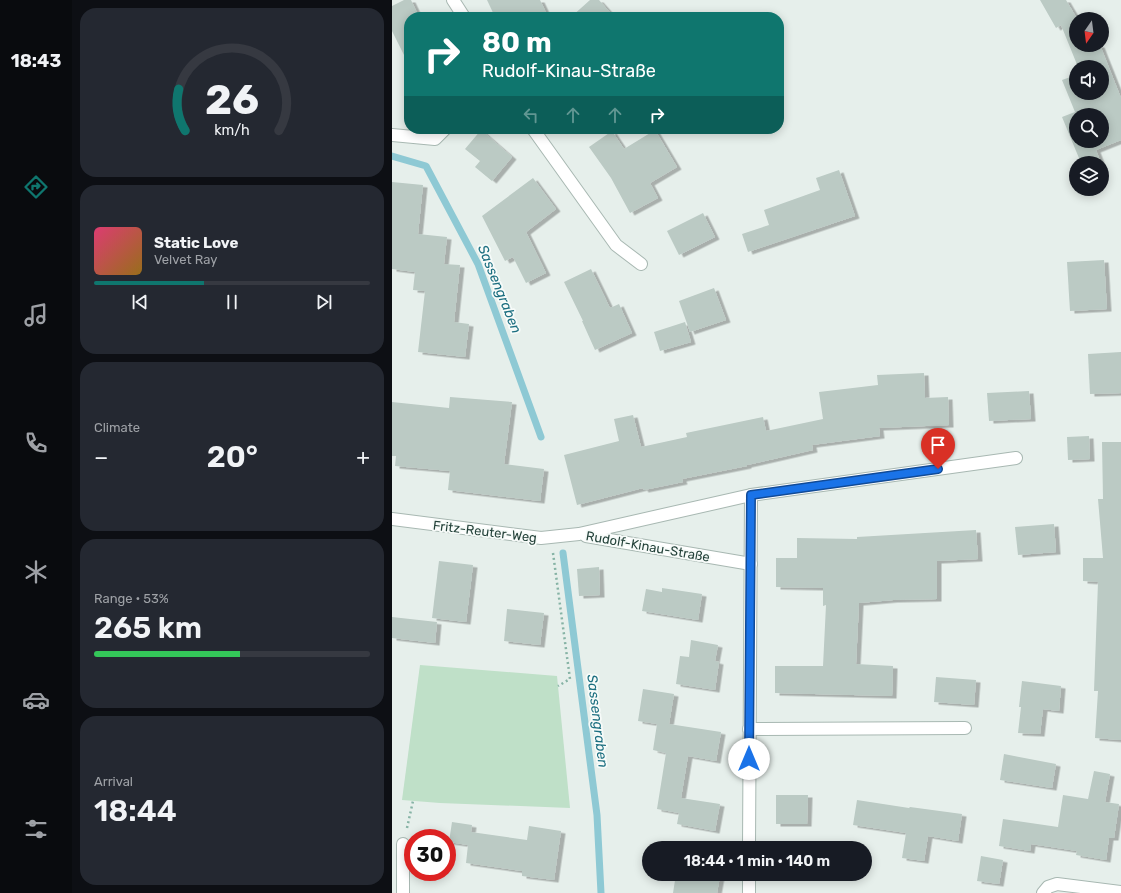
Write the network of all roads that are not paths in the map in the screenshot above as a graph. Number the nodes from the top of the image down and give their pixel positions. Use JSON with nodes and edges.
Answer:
{"nodes":[{"id":1,"x":453,"y":0,"type":"edge"},
{"id":2,"x":461,"y":12,"type":"edge"},
{"id":3,"x":440,"y":134,"type":"edge"},
{"id":4,"x":537,"y":134,"type":"edge"},
{"id":5,"x":392,"y":135,"type":"edge"},
{"id":6,"x":641,"y":264,"type":"dead end"},
{"id":7,"x":1016,"y":458,"type":"dead end"},
{"id":8,"x":751,"y":495,"type":"junction"},
{"id":9,"x":392,"y":519,"type":"edge"},
{"id":10,"x":579,"y":534,"type":"junction"},
{"id":11,"x":751,"y":564,"type":"junction"},
{"id":12,"x":965,"y":728,"type":"dead end"},
{"id":13,"x":749,"y":729,"type":"junction"},
{"id":14,"x":749,"y":841,"type":"edge"},
{"id":15,"x":403,"y":844,"type":"road end"},
{"id":16,"x":749,"y":881,"type":"edge"},
{"id":17,"x":1121,"y":892,"type":"edge"},
{"id":18,"x":403,"y":893,"type":"edge"},
{"id":19,"x":748,"y":893,"type":"edge"},
{"id":20,"x":1043,"y":893,"type":"edge"}],
"edges":[{"from":1,"to":2,"type":"street"},
{"from":3,"to":5,"type":"street"},
{"from":4,"to":6,"type":"street"},
{"from":7,"to":8,"type":"street","name":"Rudolf-Kinau-Straße"},
{"from":8,"to":10,"type":"street","name":"Rudolf-Kinau-Straße"},
{"from":8,"to":11,"type":"street"},
{"from":9,"to":10,"type":"street","name":"Fritz-Reuter-Weg"},
{"from":10,"to":11,"type":"street","name":"Rudolf-Kinau-Straße"},
{"from":11,"to":13,"type":"street"},
{"from":12,"to":13,"type":"street"},
{"from":13,"to":14,"type":"street"},
{"from":15,"to":18,"type":"street"},
{"from":16,"to":19,"type":"street"},
{"from":17,"to":20,"type":"street"}]}
